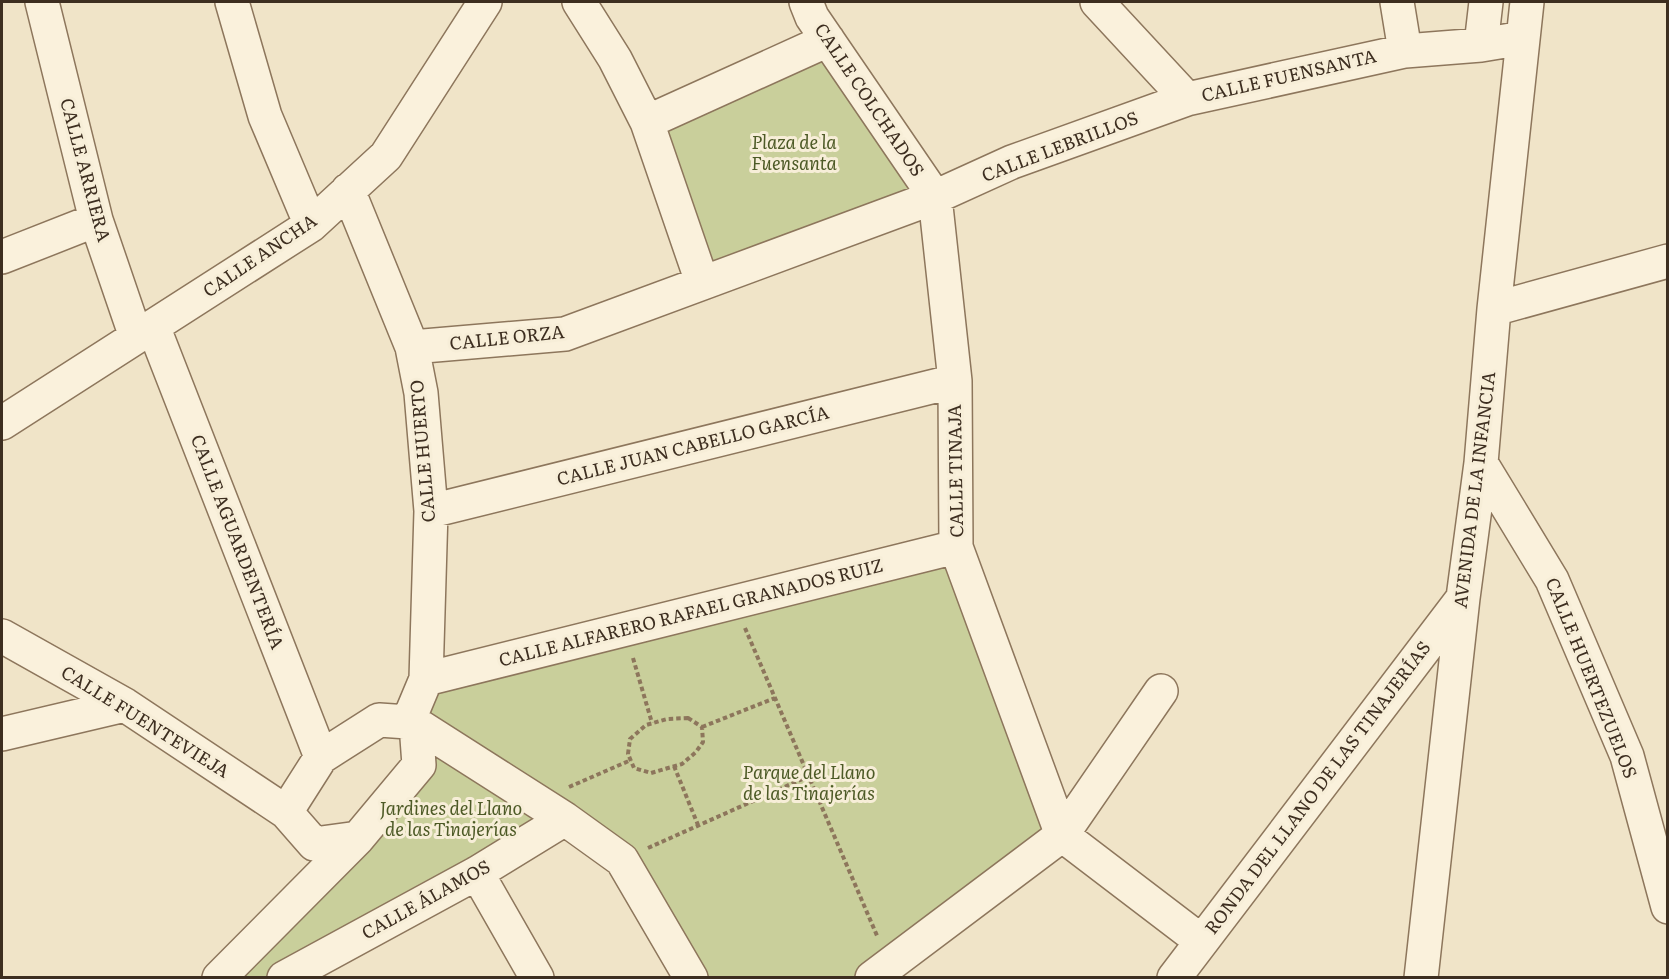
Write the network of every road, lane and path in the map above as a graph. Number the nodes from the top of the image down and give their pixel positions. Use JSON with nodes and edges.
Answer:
{"nodes":[{"id":1,"x":42,"y":2,"type":"edge"},
{"id":2,"x":232,"y":2,"type":"edge"},
{"id":3,"x":485,"y":2,"type":"edge"},
{"id":4,"x":579,"y":2,"type":"edge"},
{"id":5,"x":806,"y":2,"type":"edge"},
{"id":6,"x":1097,"y":2,"type":"edge"},
{"id":7,"x":1397,"y":2,"type":"edge"},
{"id":8,"x":1486,"y":2,"type":"edge"},
{"id":9,"x":1527,"y":2,"type":"edge"},
{"id":10,"x":1523,"y":38,"type":"junction"},
{"id":11,"x":828,"y":40,"type":"junction"},
{"id":12,"x":1480,"y":45,"type":"junction"},
{"id":13,"x":1405,"y":51,"type":"junction"},
{"id":14,"x":1186,"y":99,"type":"junction"},
{"id":15,"x":647,"y":122,"type":"junction"},
{"id":16,"x":348,"y":190,"type":"junction"},
{"id":17,"x":935,"y":197,"type":"junction"},
{"id":18,"x":96,"y":220,"type":"junction"},
{"id":19,"x":311,"y":225,"type":"junction"},
{"id":20,"x":2,"y":257,"type":"edge"},
{"id":21,"x":1668,"y":261,"type":"edge"},
{"id":22,"x":702,"y":282,"type":"junction"},
{"id":23,"x":1494,"y":309,"type":"junction"},
{"id":24,"x":145,"y":331,"type":"junction"},
{"id":25,"x":412,"y":347,"type":"junction"},
{"id":26,"x":955,"y":381,"type":"junction"},
{"id":27,"x":2,"y":423,"type":"edge"},
{"id":28,"x":1481,"y":464,"type":"junction"},
{"id":29,"x":431,"y":511,"type":"junction"},
{"id":30,"x":956,"y":547,"type":"junction"},
{"id":31,"x":1463,"y":598,"type":"junction"},
{"id":32,"x":734,"y":602,"type":"junction"},
{"id":33,"x":624,"y":630,"type":"junction"},
{"id":34,"x":2,"y":636,"type":"edge"},
{"id":35,"x":426,"y":679,"type":"junction"},
{"id":36,"x":1161,"y":691,"type":"dead end"},
{"id":37,"x":775,"y":698,"type":"junction"},
{"id":38,"x":125,"y":705,"type":"junction"},
{"id":39,"x":412,"y":723,"type":"junction"},
{"id":40,"x":652,"y":723,"type":"junction"},
{"id":41,"x":702,"y":727,"type":"junction"},
{"id":42,"x":2,"y":734,"type":"edge"},
{"id":43,"x":321,"y":757,"type":"junction"},
{"id":44,"x":631,"y":760,"type":"junction"},
{"id":45,"x":674,"y":766,"type":"junction"},
{"id":46,"x":808,"y":776,"type":"junction"},
{"id":47,"x":537,"y":801,"type":"junction"},
{"id":48,"x":286,"y":812,"type":"junction"},
{"id":49,"x":565,"y":819,"type":"junction"},
{"id":50,"x":698,"y":825,"type":"junction"},
{"id":51,"x":1062,"y":835,"type":"junction"},
{"id":52,"x":358,"y":838,"type":"junction"},
{"id":53,"x":622,"y":860,"type":"junction"},
{"id":54,"x":477,"y":873,"type":"junction"},
{"id":55,"x":1668,"y":908,"type":"edge"},
{"id":56,"x":1201,"y":941,"type":"junction"},
{"id":57,"x":886,"y":973,"type":"edge"},
{"id":58,"x":219,"y":978,"type":"edge"},
{"id":59,"x":284,"y":978,"type":"edge"},
{"id":60,"x":537,"y":978,"type":"edge"},
{"id":61,"x":691,"y":978,"type":"edge"},
{"id":62,"x":1174,"y":978,"type":"edge"},
{"id":63,"x":1421,"y":978,"type":"edge"}],
"edges":[{"from":1,"to":18,"type":"street","name":"CALLE ARRIERA"},
{"from":2,"to":19,"type":"street"},
{"from":3,"to":16,"type":"street","name":"CALLE ANCHA"},
{"from":4,"to":15,"type":"street"},
{"from":5,"to":11,"type":"street","name":"CALLE COLCHADOS"},
{"from":6,"to":14,"type":"street","name":"CALLE FUENSANTA"},
{"from":7,"to":13,"type":"street"},
{"from":8,"to":12,"type":"street"},
{"from":9,"to":10,"type":"street","name":"AVENIDA DE LA INFANCIA"},
{"from":10,"to":12,"type":"street","name":"CALLE FUENSANTA"},
{"from":10,"to":23,"type":"street","name":"AVENIDA DE LA INFANCIA"},
{"from":11,"to":15,"type":"street"},
{"from":11,"to":17,"type":"street","name":"CALLE COLCHADOS"},
{"from":12,"to":13,"type":"street","name":"CALLE FUENSANTA"},
{"from":13,"to":14,"type":"street","name":"CALLE FUENSANTA"},
{"from":14,"to":17,"type":"street","name":"CALLE LEBRILLOS"},
{"from":15,"to":22,"type":"street"},
{"from":16,"to":19,"type":"street","name":"CALLE ANCHA"},
{"from":16,"to":25,"type":"street","name":"CALLE HUERTO"},
{"from":17,"to":22,"type":"street"},
{"from":17,"to":26,"type":"street","name":"CALLE TINAJA"},
{"from":18,"to":20,"type":"street"},
{"from":18,"to":24,"type":"street","name":"CALLE ARRIERA"},
{"from":19,"to":24,"type":"street","name":"CALLE ANCHA"},
{"from":21,"to":23,"type":"street"},
{"from":22,"to":25,"type":"street","name":"CALLE ORZA"},
{"from":23,"to":28,"type":"street","name":"AVENIDA DE LA INFANCIA"},
{"from":24,"to":27,"type":"street","name":"CALLE ANCHA"},
{"from":24,"to":43,"type":"street","name":"CALLE AGUARDENTERÍA"},
{"from":25,"to":29,"type":"street","name":"CALLE HUERTO"},
{"from":26,"to":29,"type":"street","name":"CALLE JUAN CABELLO GARCÍA"},
{"from":26,"to":30,"type":"street","name":"CALLE TINAJA"},
{"from":28,"to":31,"type":"street","name":"AVENIDA DE LA INFANCIA"},
{"from":28,"to":55,"type":"street","name":"CALLE HUERTEZUELOS"},
{"from":29,"to":35,"type":"street","name":"CALLE HUERTO"},
{"from":30,"to":32,"type":"street","name":"CALLE ALFARERO RAFAEL GRANADOS RUIZ"},
{"from":30,"to":51,"type":"street","name":"CALLE TINAJA"},
{"from":31,"to":56,"type":"street","name":"RONDA DEL LLANO DE LAS TINAJERÍAS"},
{"from":31,"to":63,"type":"street","name":"AVENIDA DE LA INFANCIA"},
{"from":32,"to":33,"type":"street","name":"CALLE ALFARERO RAFAEL GRANADOS RUIZ"},
{"from":32,"to":37,"type":"path"},
{"from":33,"to":35,"type":"street","name":"CALLE ALFARERO RAFAEL GRANADOS RUIZ"},
{"from":33,"to":40,"type":"path"},
{"from":34,"to":38,"type":"street","name":"CALLE FUENTEVIEJA"},
{"from":35,"to":39,"type":"street","name":"CALLE HUERTO"},
{"from":36,"to":51,"type":"street"},
{"from":37,"to":41,"type":"path"},
{"from":37,"to":46,"type":"path"},
{"from":38,"to":42,"type":"street"},
{"from":38,"to":48,"type":"street","name":"CALLE FUENTEVIEJA"},
{"from":39,"to":43,"type":"street"},
{"from":39,"to":47,"type":"street"},
{"from":39,"to":52,"type":"street"},
{"from":40,"to":41,"type":"path"},
{"from":40,"to":44,"type":"path"},
{"from":41,"to":45,"type":"path"},
{"from":43,"to":48,"type":"street"},
{"from":44,"to":45,"type":"path"},
{"from":44,"to":47,"type":"path"},
{"from":45,"to":50,"type":"path"},
{"from":46,"to":50,"type":"path"},
{"from":46,"to":57,"type":"path"},
{"from":47,"to":49,"type":"street"},
{"from":48,"to":52,"type":"street","name":"CALLE FUENTEVIEJA"},
{"from":49,"to":53,"type":"street"},
{"from":49,"to":54,"type":"street","name":"CALLE ÁLAMOS"},
{"from":50,"to":53,"type":"path"},
{"from":51,"to":56,"type":"street"},
{"from":51,"to":57,"type":"street"},
{"from":52,"to":58,"type":"street"},
{"from":53,"to":61,"type":"street"},
{"from":54,"to":59,"type":"street","name":"CALLE ÁLAMOS"},
{"from":54,"to":60,"type":"street"},
{"from":56,"to":62,"type":"street","name":"RONDA DEL LLANO DE LAS TINAJERÍAS"}]}
